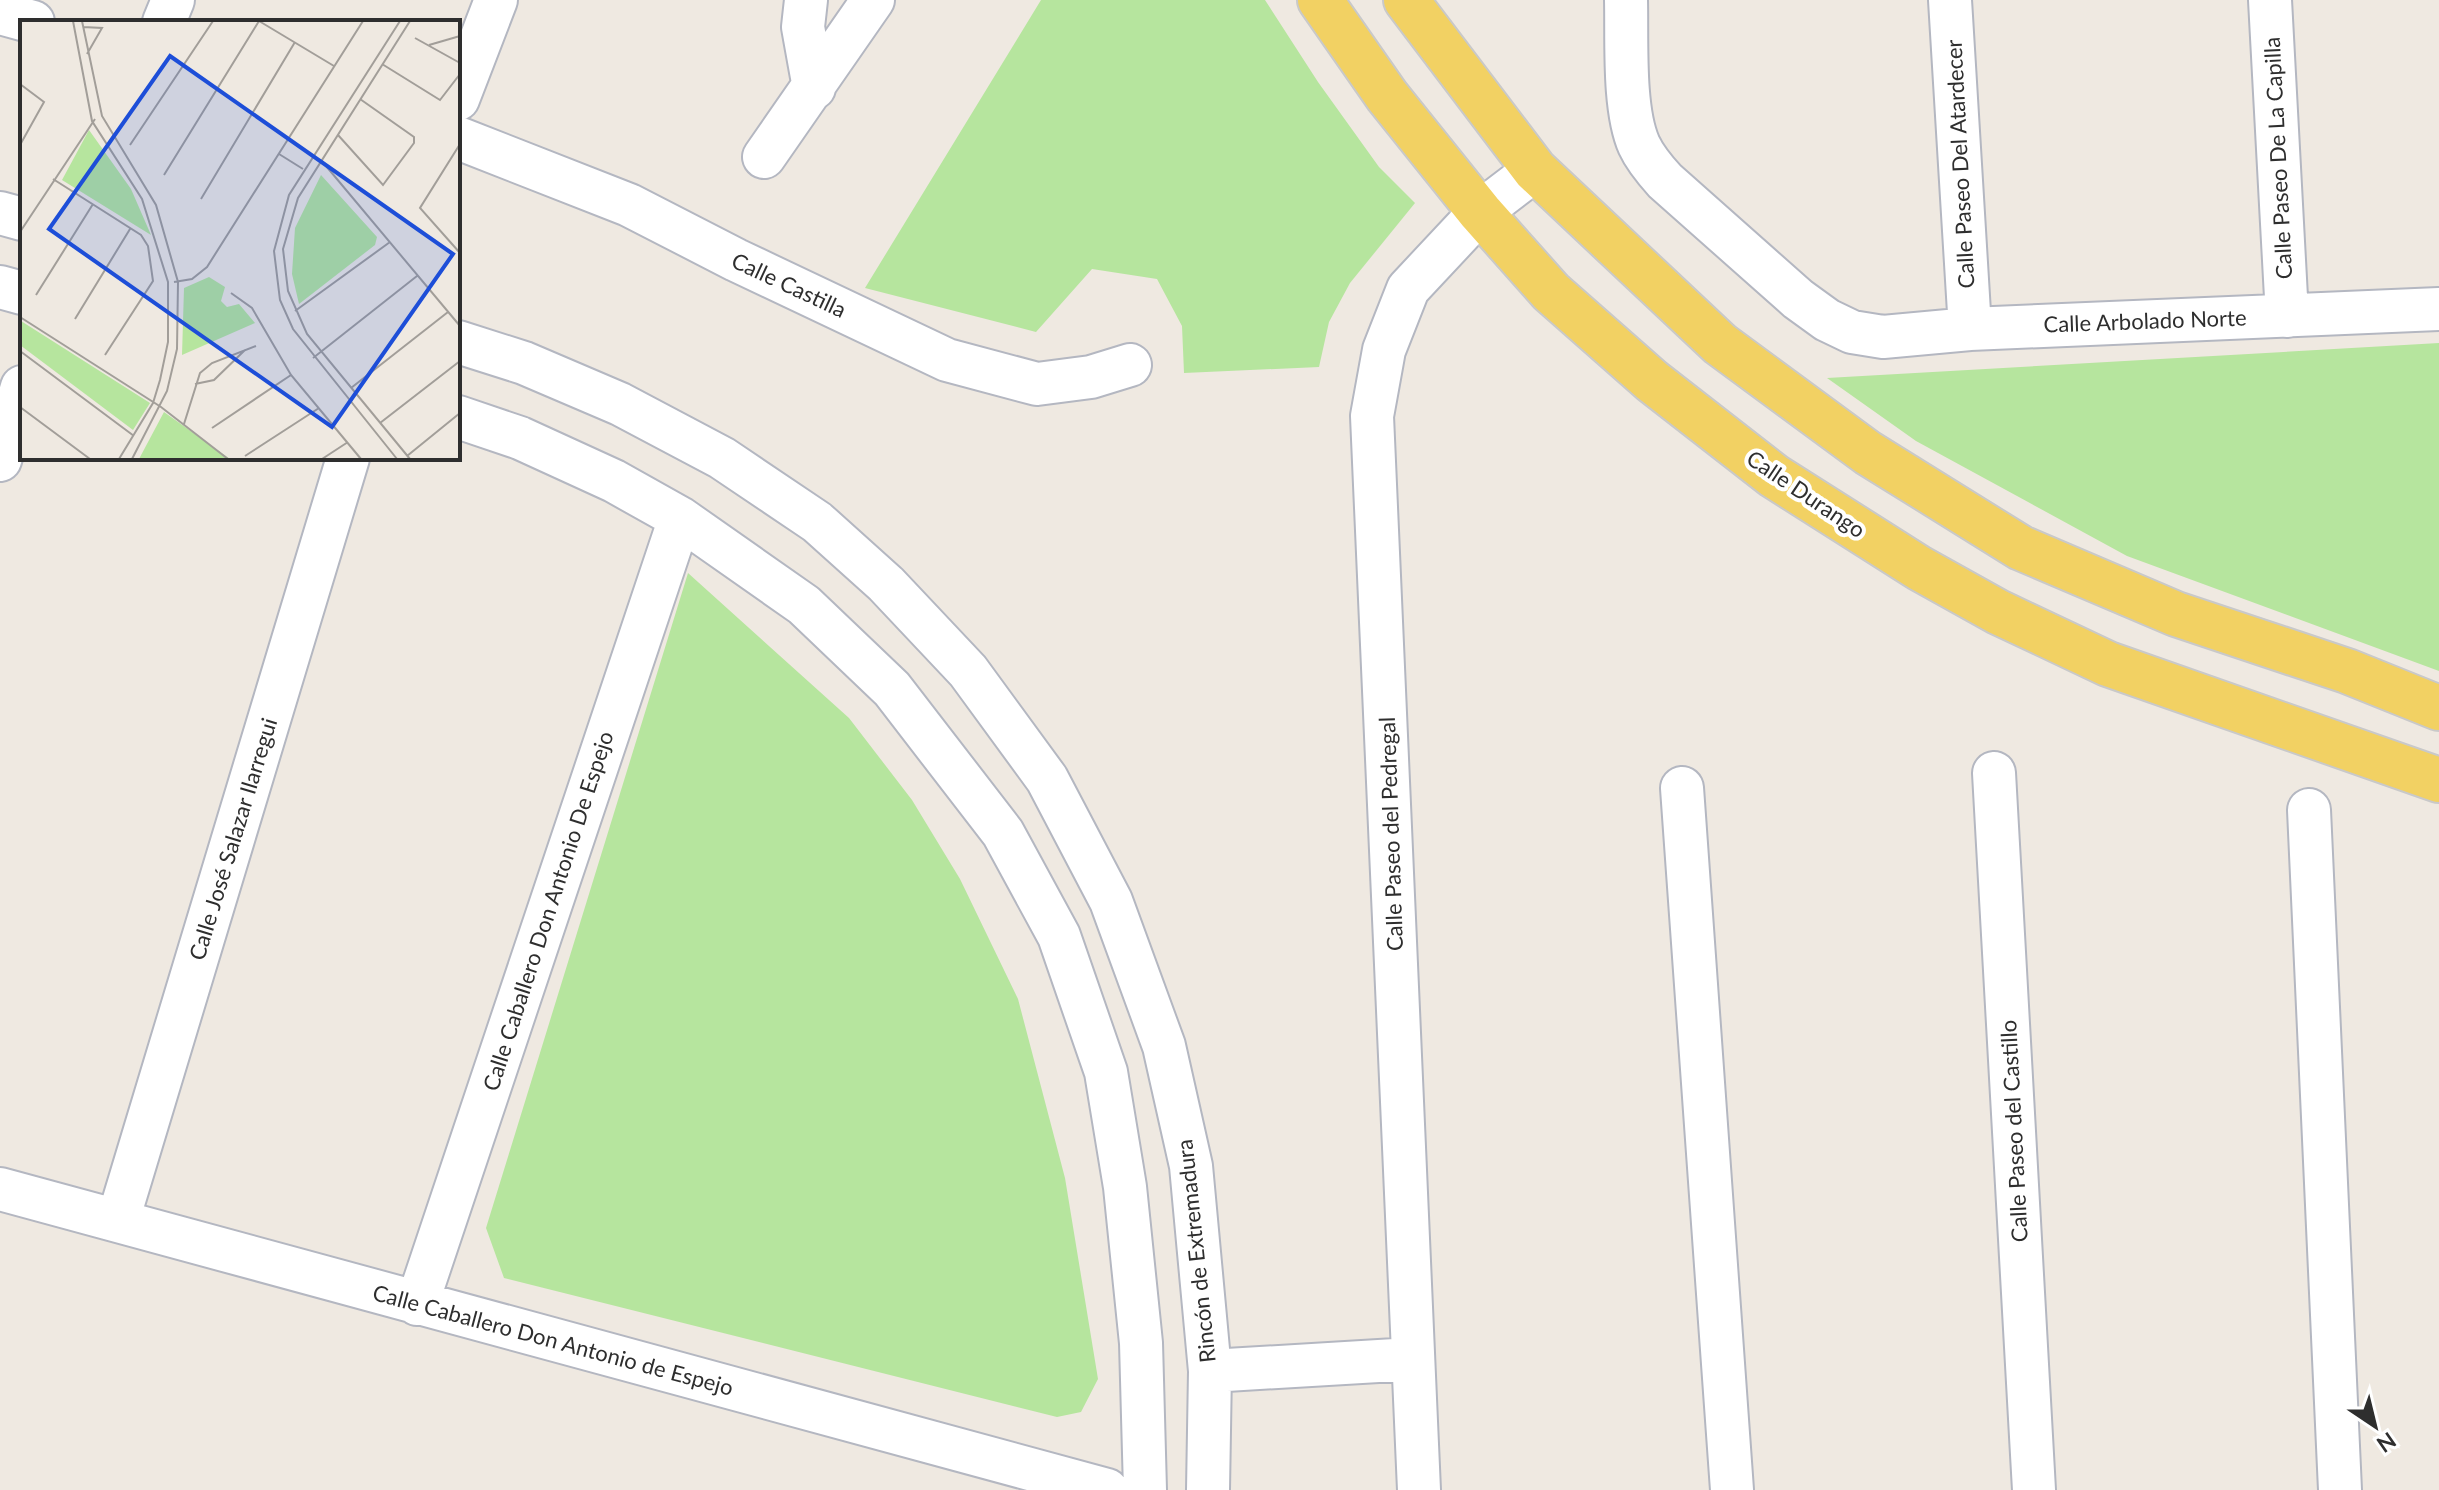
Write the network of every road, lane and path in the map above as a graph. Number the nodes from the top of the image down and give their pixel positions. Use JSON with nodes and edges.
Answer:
{"nodes":[{"id":1,"x":173,"y":0,"type":"edge"},
{"id":2,"x":496,"y":0,"type":"edge"},
{"id":3,"x":806,"y":0,"type":"edge"},
{"id":4,"x":873,"y":0,"type":"edge"},
{"id":5,"x":1320,"y":0,"type":"edge"},
{"id":6,"x":1406,"y":0,"type":"edge"},
{"id":7,"x":1626,"y":0,"type":"edge"},
{"id":8,"x":1950,"y":0,"type":"edge"},
{"id":9,"x":2270,"y":0,"type":"edge"},
{"id":10,"x":0,"y":13,"type":"edge"},
{"id":11,"x":26,"y":20,"type":"edge"},
{"id":12,"x":165,"y":20,"type":"edge"},
{"id":13,"x":814,"y":88,"type":"junction"},
{"id":14,"x":460,"y":94,"type":"edge"},
{"id":15,"x":460,"y":139,"type":"edge"},
{"id":16,"x":764,"y":157,"type":"dead end"},
{"id":17,"x":1535,"y":170,"type":"junction"},
{"id":18,"x":1480,"y":212,"type":"junction"},
{"id":19,"x":0,"y":213,"type":"edge"},
{"id":20,"x":20,"y":218,"type":"edge"},
{"id":21,"x":0,"y":287,"type":"edge"},
{"id":22,"x":20,"y":292,"type":"edge"},
{"id":23,"x":2439,"y":309,"type":"edge"},
{"id":24,"x":2287,"y":316,"type":"junction"},
{"id":25,"x":1970,"y":329,"type":"junction"},
{"id":26,"x":460,"y":343,"type":"edge"},
{"id":27,"x":1130,"y":365,"type":"dead end"},
{"id":28,"x":20,"y":394,"type":"edge"},
{"id":29,"x":460,"y":418,"type":"edge"},
{"id":30,"x":0,"y":460,"type":"edge"},
{"id":31,"x":347,"y":460,"type":"edge"},
{"id":32,"x":680,"y":518,"type":"junction"},
{"id":33,"x":2439,"y":708,"type":"edge"},
{"id":34,"x":1994,"y":773,"type":"dead end"},
{"id":35,"x":2439,"y":780,"type":"edge"},
{"id":36,"x":1682,"y":788,"type":"dead end"},
{"id":37,"x":2309,"y":810,"type":"dead end"},
{"id":38,"x":0,"y":1189,"type":"edge"},
{"id":39,"x":118,"y":1220,"type":"junction"},
{"id":40,"x":417,"y":1304,"type":"junction"},
{"id":41,"x":1412,"y":1359,"type":"junction"},
{"id":42,"x":1210,"y":1371,"type":"junction"},
{"id":43,"x":1107,"y":1490,"type":"edge"},
{"id":44,"x":1145,"y":1490,"type":"edge"},
{"id":45,"x":1208,"y":1490,"type":"edge"},
{"id":46,"x":1419,"y":1490,"type":"edge"},
{"id":47,"x":1732,"y":1490,"type":"edge"},
{"id":48,"x":2034,"y":1490,"type":"edge"},
{"id":49,"x":2340,"y":1490,"type":"edge"}],
"edges":[{"from":1,"to":12,"type":"street"},
{"from":2,"to":14,"type":"street"},
{"from":3,"to":13,"type":"street"},
{"from":4,"to":13,"type":"street"},
{"from":5,"to":18,"type":"main road","name":"Calle Durango"},
{"from":6,"to":17,"type":"main road"},
{"from":7,"to":25,"type":"street","name":"Calle Arbolado Norte"},
{"from":8,"to":25,"type":"street","name":"Calle Paseo Del Atardecer"},
{"from":9,"to":24,"type":"street","name":"Calle Paseo De La Capilla"},
{"from":10,"to":11,"type":"street"},
{"from":13,"to":16,"type":"street"},
{"from":15,"to":27,"type":"street","name":"Calle Castilla"},
{"from":17,"to":18,"type":"street","name":"Calle Paseo del Pedregal"},
{"from":17,"to":33,"type":"main road"},
{"from":18,"to":35,"type":"main road","name":"Calle Durango"},
{"from":18,"to":41,"type":"street","name":"Calle Paseo del Pedregal"},
{"from":19,"to":20,"type":"street"},
{"from":21,"to":22,"type":"street"},
{"from":23,"to":24,"type":"street","name":"Calle Arbolado Norte"},
{"from":24,"to":25,"type":"street","name":"Calle Arbolado Norte"},
{"from":26,"to":42,"type":"street","name":"Rincón de Extremadura"},
{"from":28,"to":30,"type":"street"},
{"from":29,"to":32,"type":"street"},
{"from":31,"to":39,"type":"street","name":"Calle José Salazar Ilarregui"},
{"from":32,"to":40,"type":"street","name":"Calle Caballero Don Antonio De Espejo"},
{"from":32,"to":44,"type":"street"},
{"from":34,"to":48,"type":"street","name":"Calle Paseo del Castillo"},
{"from":36,"to":47,"type":"street"},
{"from":37,"to":49,"type":"street"},
{"from":38,"to":39,"type":"street","name":"Calle Caballero Don Antonio de Espejo"},
{"from":39,"to":40,"type":"street","name":"Calle Caballero Don Antonio de Espejo"},
{"from":40,"to":43,"type":"street","name":"Calle Caballero Don Antonio de Espejo"},
{"from":41,"to":42,"type":"street"},
{"from":41,"to":46,"type":"street","name":"Calle Paseo del Pedregal"},
{"from":42,"to":45,"type":"street","name":"Rincón de Extremadura"}]}
